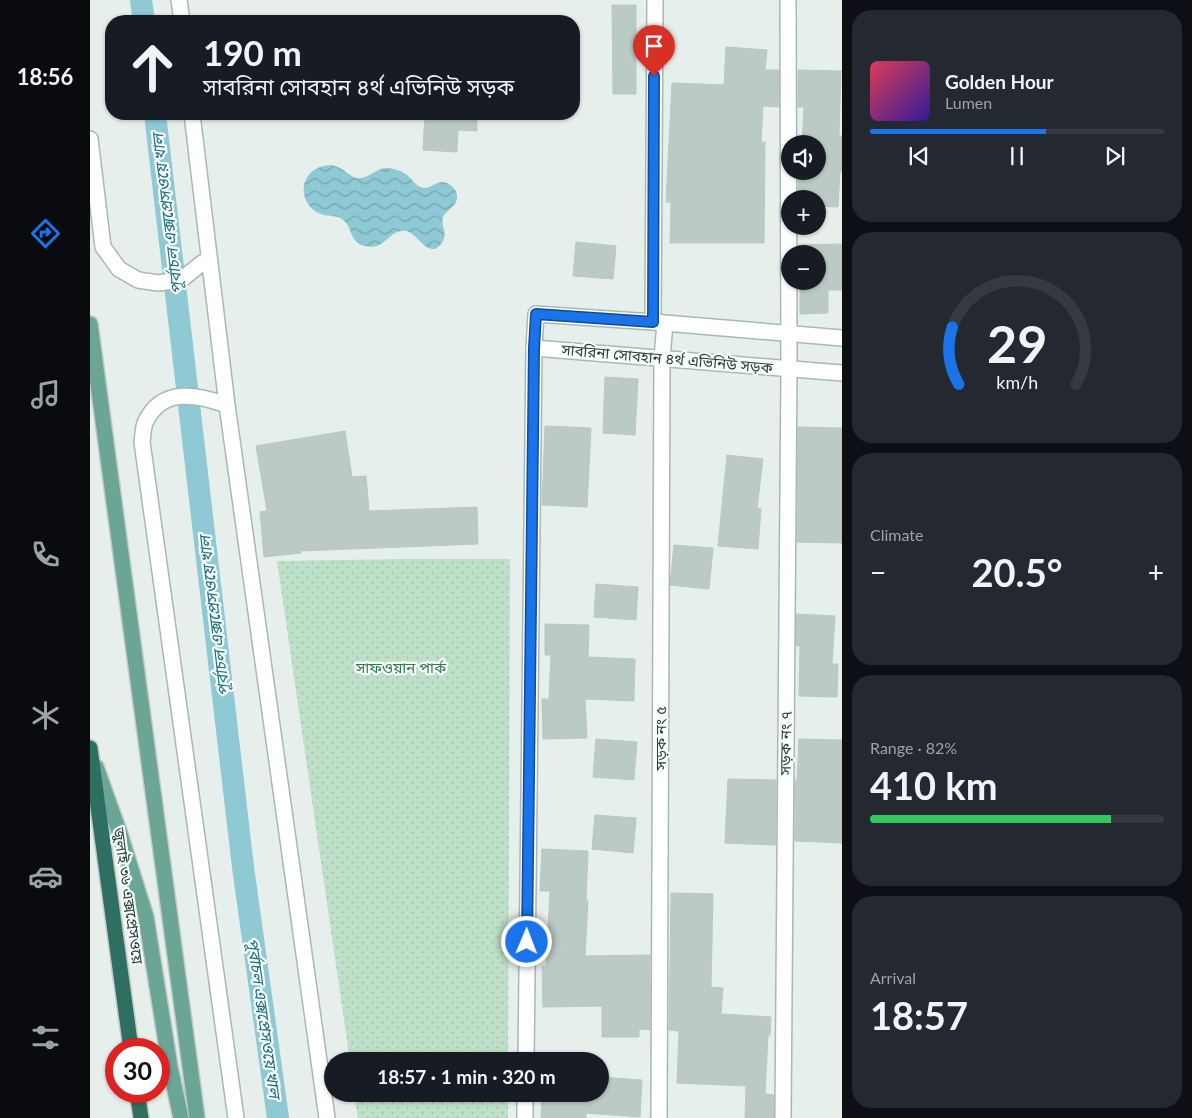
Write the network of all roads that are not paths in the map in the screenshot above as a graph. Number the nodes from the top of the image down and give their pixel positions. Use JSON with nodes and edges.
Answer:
{"nodes":[{"id":1,"x":179,"y":0,"type":"edge"},
{"id":2,"x":654,"y":0,"type":"edge"},
{"id":3,"x":788,"y":0,"type":"edge"},
{"id":4,"x":181,"y":15,"type":"edge"},
{"id":5,"x":193,"y":120,"type":"edge"},
{"id":6,"x":90,"y":139,"type":"edge"},
{"id":7,"x":209,"y":260,"type":"junction"},
{"id":8,"x":659,"y":322,"type":"junction"},
{"id":9,"x":90,"y":324,"type":"edge"},
{"id":10,"x":789,"y":334,"type":"junction"},
{"id":11,"x":842,"y":338,"type":"edge"},
{"id":12,"x":534,"y":348,"type":"junction"},
{"id":13,"x":662,"y":358,"type":"junction"},
{"id":14,"x":789,"y":368,"type":"junction"},
{"id":15,"x":842,"y":373,"type":"edge"},
{"id":16,"x":227,"y":405,"type":"junction"},
{"id":17,"x":90,"y":750,"type":"edge"},
{"id":18,"x":129,"y":1038,"type":"edge"},
{"id":19,"x":526,"y":1052,"type":"edge"},
{"id":20,"x":525,"y":1102,"type":"edge"},
{"id":21,"x":139,"y":1103,"type":"edge"},
{"id":22,"x":141,"y":1118,"type":"edge"},
{"id":23,"x":181,"y":1118,"type":"edge"},
{"id":24,"x":197,"y":1118,"type":"edge"},
{"id":25,"x":236,"y":1118,"type":"edge"},
{"id":26,"x":327,"y":1118,"type":"edge"},
{"id":27,"x":525,"y":1118,"type":"edge"},
{"id":28,"x":659,"y":1118,"type":"edge"},
{"id":29,"x":783,"y":1118,"type":"edge"}],
"edges":[{"from":1,"to":4,"type":"street"},
{"from":2,"to":8,"type":"street","name":"সড়ক নং ৫"},
{"from":3,"to":10,"type":"street","name":"সড়ক নং ৭"},
{"from":5,"to":7,"type":"street"},
{"from":6,"to":7,"type":"street"},
{"from":7,"to":16,"type":"street"},
{"from":8,"to":10,"type":"street"},
{"from":8,"to":12,"type":"street"},
{"from":8,"to":13,"type":"street","name":"সড়ক নং ৫"},
{"from":9,"to":24,"type":"main road"},
{"from":10,"to":11,"type":"street"},
{"from":10,"to":14,"type":"street","name":"সড়ক নং ৭"},
{"from":12,"to":13,"type":"street","name":"সাবরিনা সোবহান ৪র্থ এভিনিউ সড়ক"},
{"from":12,"to":19,"type":"street"},
{"from":13,"to":14,"type":"street","name":"সাবরিনা সোবহান ৪র্থ এভিনিউ সড়ক"},
{"from":13,"to":28,"type":"street","name":"সড়ক নং ৫"},
{"from":14,"to":15,"type":"street","name":"সাবরিনা সোবহান ৪র্থ এভিনিউ সড়ক"},
{"from":14,"to":29,"type":"street","name":"সড়ক নং ৭"},
{"from":16,"to":25,"type":"street"},
{"from":16,"to":26,"type":"street"},
{"from":17,"to":18,"type":"highway","name":"জুলাই ৩৬ এক্সপ্রেসওয়ে"},
{"from":17,"to":23,"type":"main road"},
{"from":20,"to":27,"type":"street"},
{"from":21,"to":22,"type":"highway"}]}
